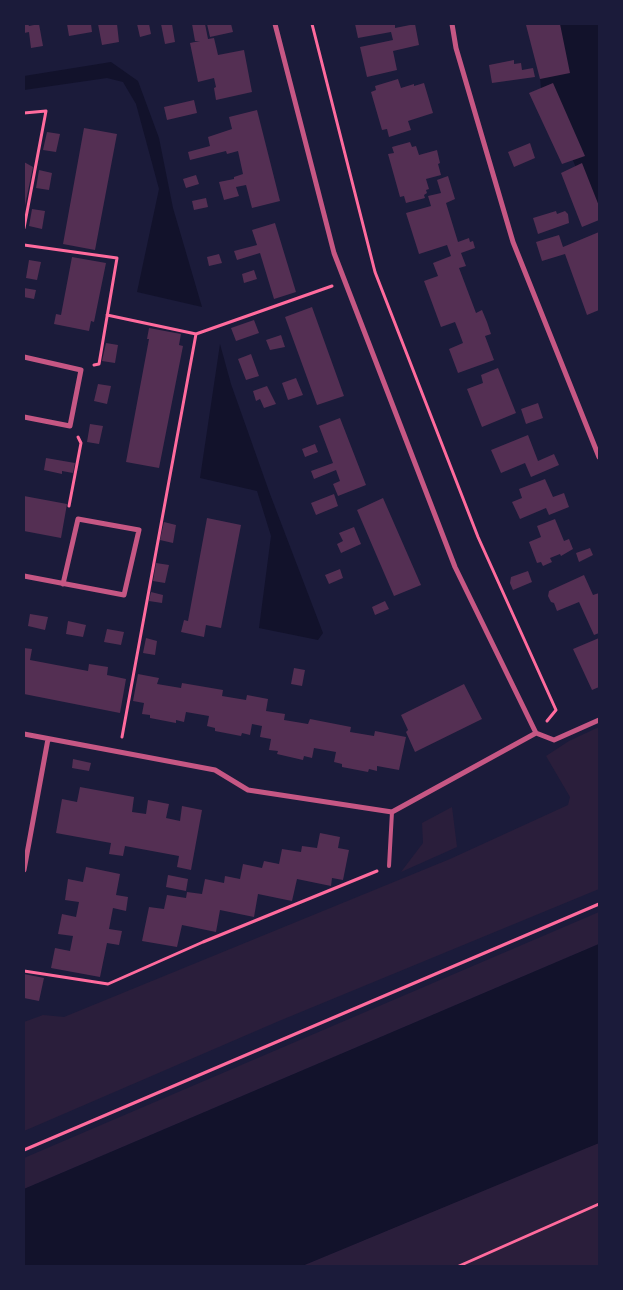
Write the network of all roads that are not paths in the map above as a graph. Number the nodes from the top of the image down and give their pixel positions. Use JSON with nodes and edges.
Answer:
{"nodes":[{"id":1,"x":275,"y":24,"type":"edge"},
{"id":2,"x":452,"y":24,"type":"edge"},
{"id":3,"x":24,"y":358,"type":"edge"},
{"id":4,"x":24,"y":417,"type":"edge"},
{"id":5,"x":599,"y":457,"type":"edge"},
{"id":6,"x":24,"y":576,"type":"edge"},
{"id":7,"x":63,"y":584,"type":"junction"},
{"id":8,"x":599,"y":720,"type":"edge"},
{"id":9,"x":536,"y":733,"type":"junction"},
{"id":10,"x":24,"y":734,"type":"edge"},
{"id":11,"x":48,"y":739,"type":"junction"},
{"id":12,"x":392,"y":812,"type":"junction"},
{"id":13,"x":389,"y":866,"type":"road end"},
{"id":14,"x":24,"y":870,"type":"edge"}],
"edges":[{"from":1,"to":9,"type":"street"},
{"from":2,"to":5,"type":"street"},
{"from":3,"to":4,"type":"street"},
{"from":6,"to":7,"type":"street"},
{"from":7,"to":7,"type":"street"},
{"from":8,"to":9,"type":"street"},
{"from":9,"to":12,"type":"street"},
{"from":10,"to":11,"type":"street"},
{"from":11,"to":12,"type":"street"},
{"from":11,"to":14,"type":"street"},
{"from":12,"to":13,"type":"lane"}]}
